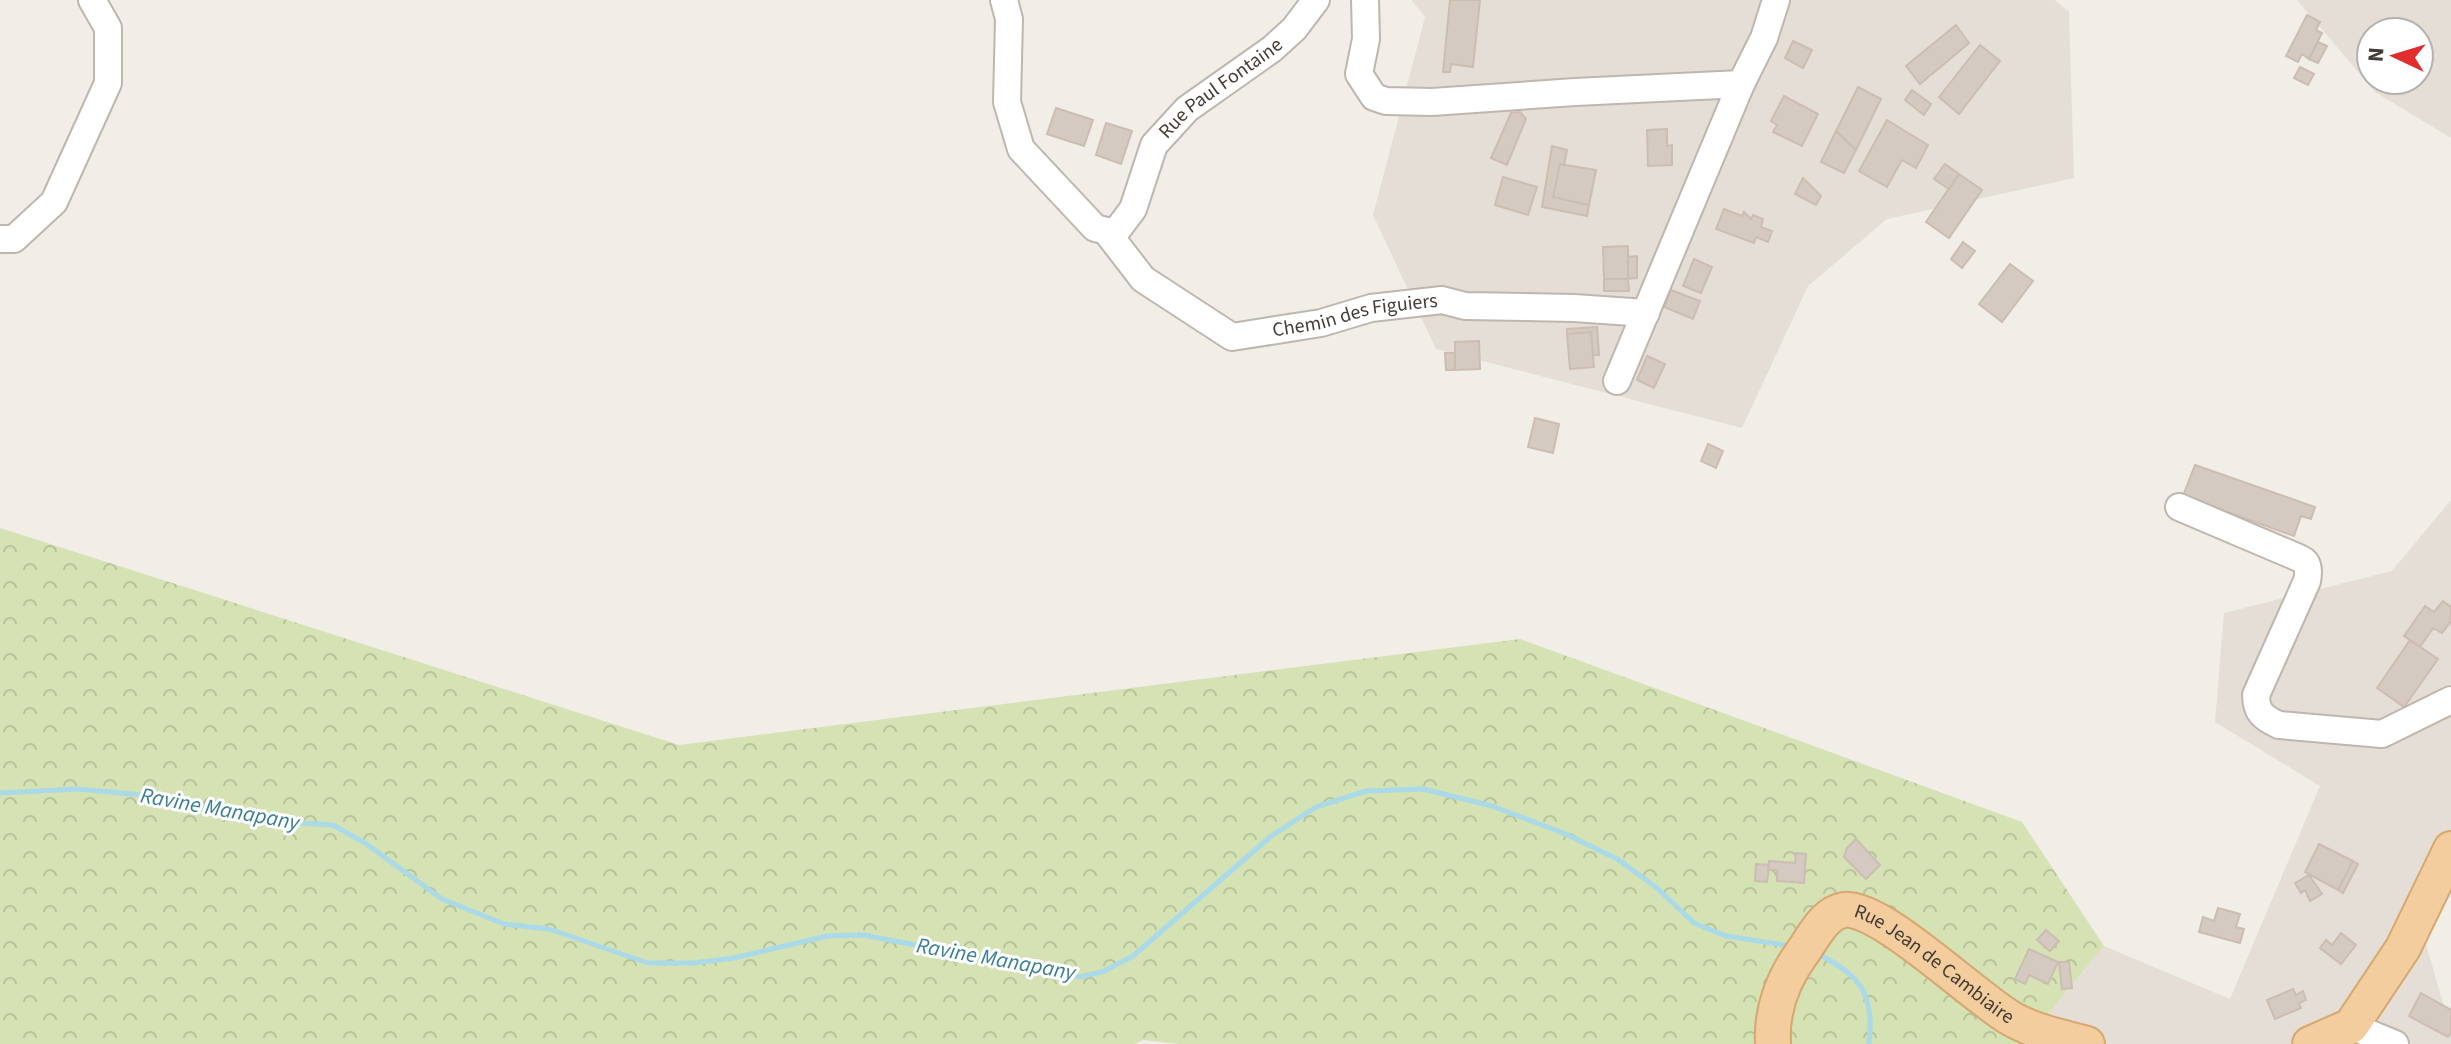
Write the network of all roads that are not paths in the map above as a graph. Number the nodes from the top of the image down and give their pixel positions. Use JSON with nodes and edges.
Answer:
{"nodes":[{"id":1,"x":92,"y":0,"type":"edge"},
{"id":2,"x":1004,"y":0,"type":"edge"},
{"id":3,"x":1316,"y":0,"type":"edge"},
{"id":4,"x":1365,"y":0,"type":"edge"},
{"id":5,"x":1776,"y":0,"type":"edge"},
{"id":6,"x":1741,"y":84,"type":"junction"},
{"id":7,"x":1106,"y":231,"type":"junction"},
{"id":8,"x":0,"y":239,"type":"edge"},
{"id":9,"x":1646,"y":313,"type":"junction"},
{"id":10,"x":1617,"y":381,"type":"dead end"},
{"id":11,"x":2179,"y":507,"type":"dead end"},
{"id":12,"x":2451,"y":700,"type":"edge"},
{"id":13,"x":2451,"y":849,"type":"edge"},
{"id":14,"x":2351,"y":1026,"type":"junction"},
{"id":15,"x":1773,"y":1044,"type":"edge"},
{"id":16,"x":2087,"y":1044,"type":"edge"},
{"id":17,"x":2310,"y":1044,"type":"edge"},
{"id":18,"x":2395,"y":1044,"type":"edge"}],
"edges":[{"from":1,"to":8,"type":"street"},
{"from":2,"to":7,"type":"street"},
{"from":3,"to":7,"type":"street","name":"Rue Paul Fontaine"},
{"from":4,"to":6,"type":"street"},
{"from":5,"to":6,"type":"street"},
{"from":6,"to":9,"type":"street"},
{"from":7,"to":9,"type":"street","name":"Chemin des Figuiers"},
{"from":9,"to":10,"type":"street"},
{"from":11,"to":12,"type":"street"},
{"from":13,"to":14,"type":"main road"},
{"from":14,"to":17,"type":"main road"},
{"from":14,"to":18,"type":"street"},
{"from":15,"to":16,"type":"main road","name":"Rue Jean de Cambiaire"}]}
